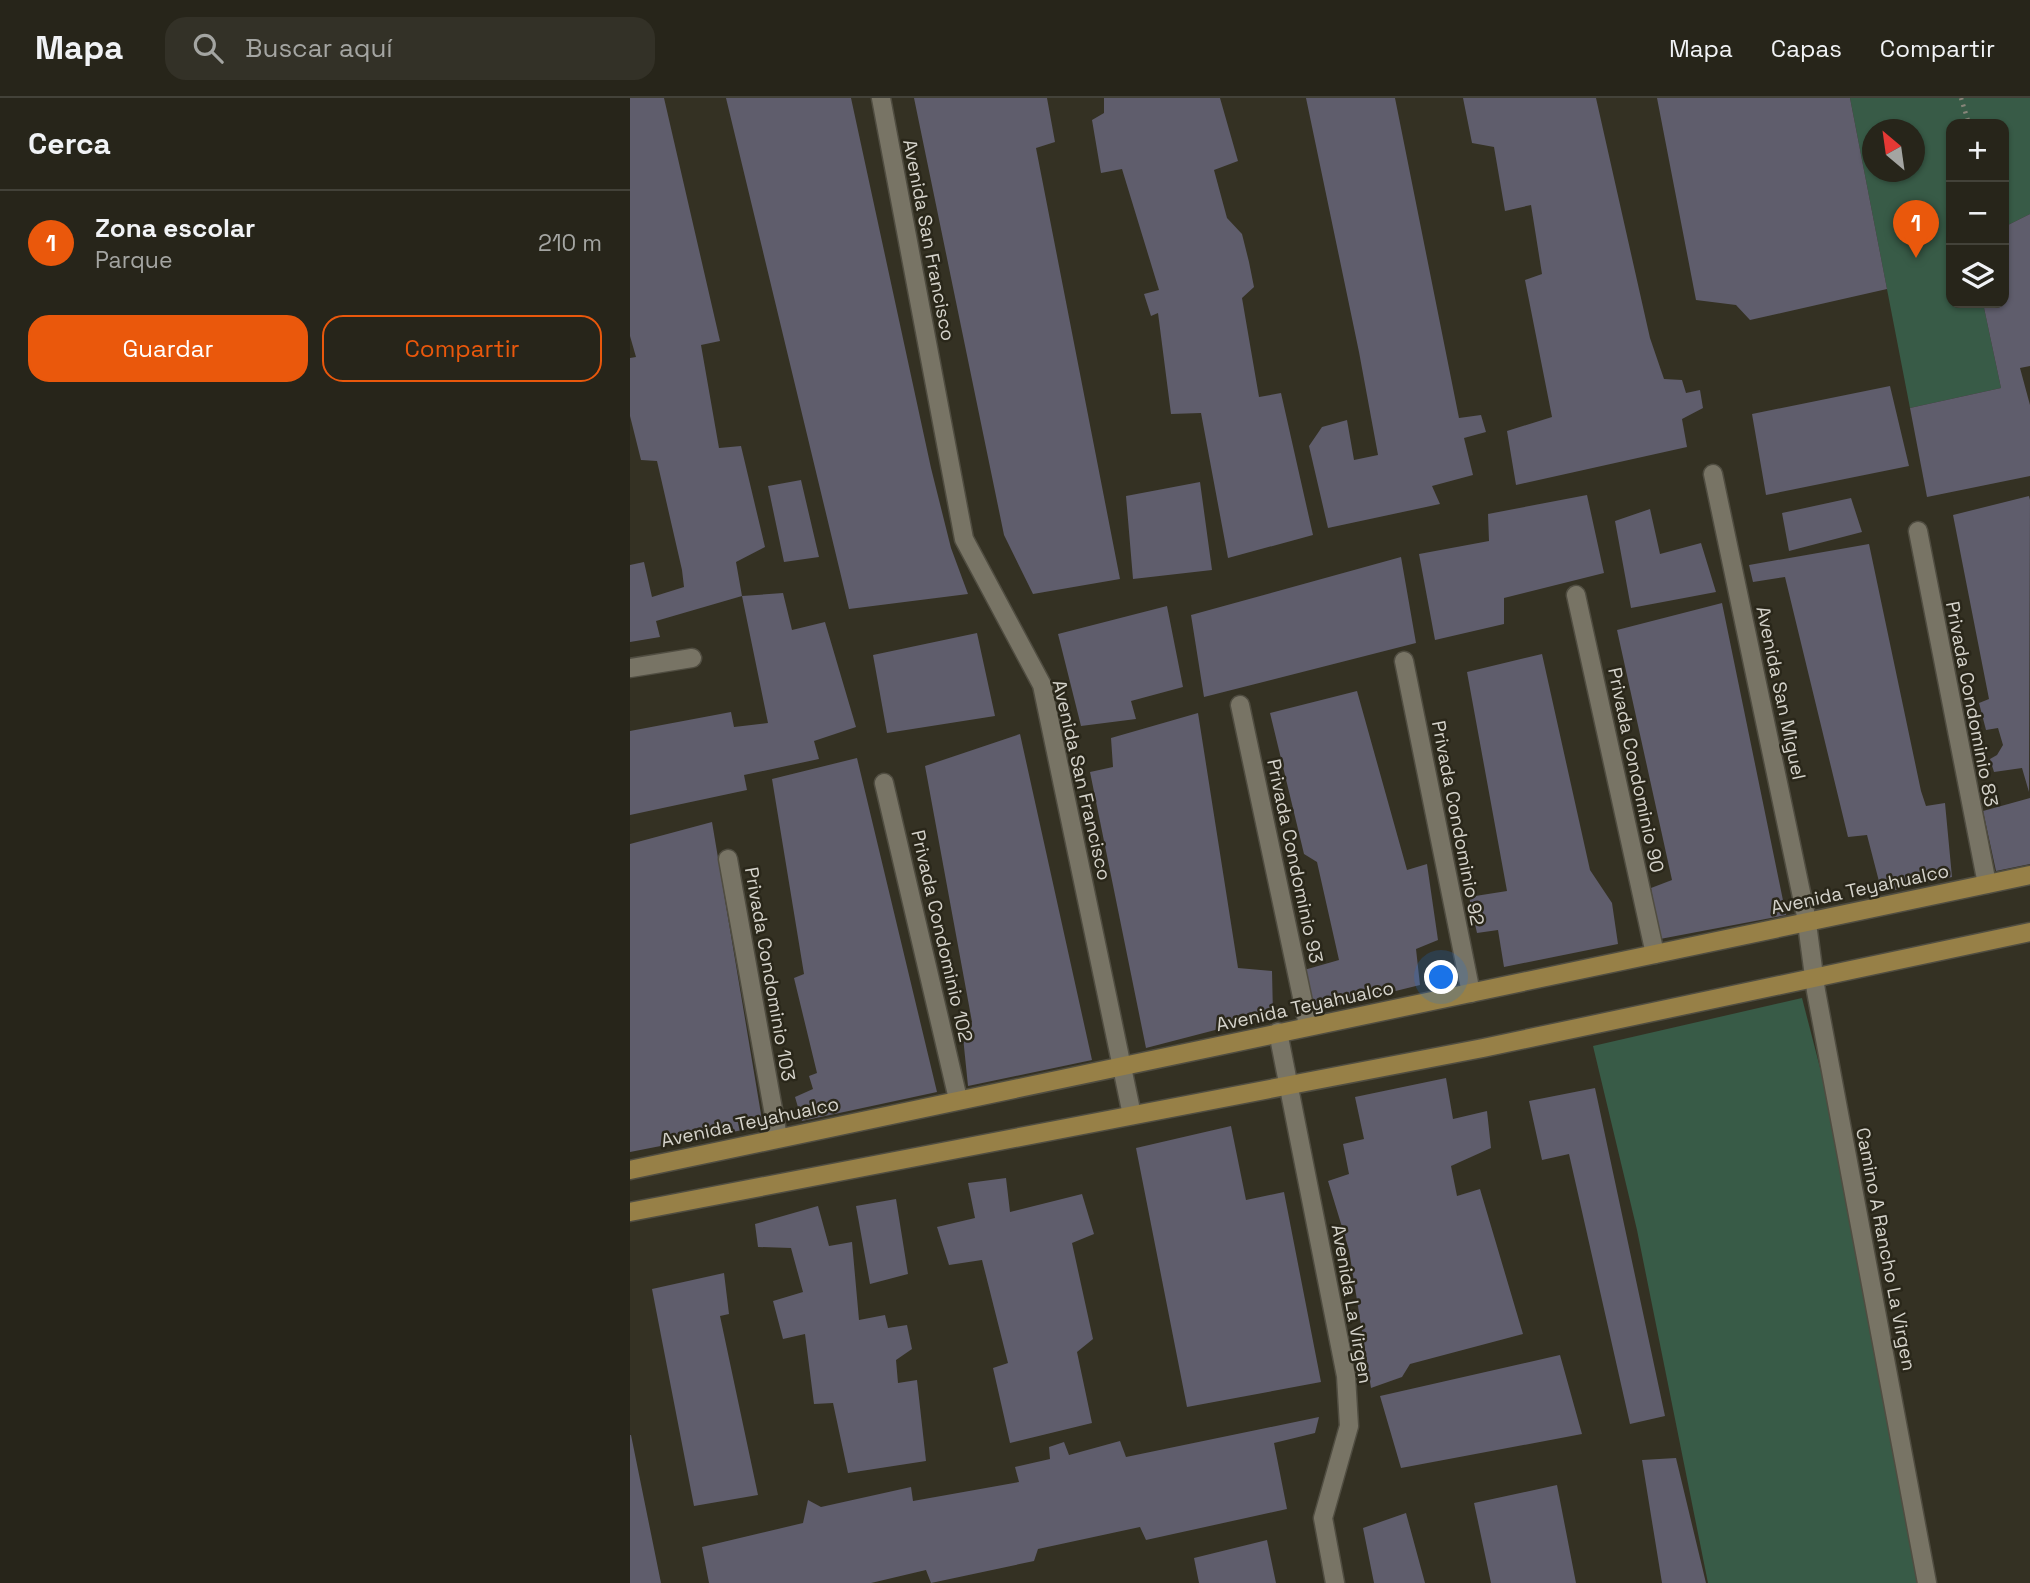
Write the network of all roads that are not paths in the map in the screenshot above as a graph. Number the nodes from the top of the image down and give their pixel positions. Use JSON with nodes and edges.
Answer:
{"nodes":[{"id":1,"x":881,"y":98,"type":"edge"},
{"id":2,"x":1713,"y":474,"type":"dead end"},
{"id":3,"x":1918,"y":531,"type":"dead end"},
{"id":4,"x":1576,"y":595,"type":"dead end"},
{"id":5,"x":692,"y":658,"type":"dead end"},
{"id":6,"x":1404,"y":661,"type":"dead end"},
{"id":7,"x":630,"y":668,"type":"edge"},
{"id":8,"x":1240,"y":705,"type":"dead end"},
{"id":9,"x":884,"y":783,"type":"dead end"},
{"id":10,"x":728,"y":859,"type":"dead end"},
{"id":11,"x":2030,"y":876,"type":"edge"},
{"id":12,"x":1987,"y":884,"type":"junction"},
{"id":13,"x":1807,"y":921,"type":"junction"},
{"id":14,"x":2030,"y":932,"type":"edge"},
{"id":15,"x":1655,"y":954,"type":"junction"},
{"id":16,"x":1814,"y":978,"type":"junction"},
{"id":17,"x":1471,"y":993,"type":"junction"},
{"id":18,"x":1308,"y":1025,"type":"junction"},
{"id":19,"x":1278,"y":1032,"type":"junction"},
{"id":20,"x":1122,"y":1067,"type":"junction"},
{"id":21,"x":1289,"y":1086,"type":"junction"},
{"id":22,"x":958,"y":1099,"type":"junction"},
{"id":23,"x":1132,"y":1115,"type":"junction"},
{"id":24,"x":778,"y":1137,"type":"junction"},
{"id":25,"x":630,"y":1170,"type":"edge"},
{"id":26,"x":630,"y":1212,"type":"edge"},
{"id":27,"x":1335,"y":1583,"type":"edge"},
{"id":28,"x":1927,"y":1583,"type":"edge"}],
"edges":[{"from":1,"to":20,"type":"street","name":"Avenida San Francisco"},
{"from":2,"to":13,"type":"street","name":"Avenida San Miguel"},
{"from":3,"to":12,"type":"street","name":"Privada Condominio 83"},
{"from":4,"to":15,"type":"street","name":"Privada Condominio 90"},
{"from":5,"to":7,"type":"street"},
{"from":6,"to":17,"type":"street","name":"Privada Condominio 92"},
{"from":8,"to":18,"type":"street","name":"Privada Condominio 93"},
{"from":9,"to":22,"type":"street","name":"Privada Condominio 102"},
{"from":10,"to":24,"type":"street","name":"Privada Condominio 103"},
{"from":11,"to":12,"type":"main road","name":"Avenida Teyahualco"},
{"from":12,"to":13,"type":"main road","name":"Avenida Teyahualco"},
{"from":13,"to":15,"type":"main road","name":"Avenida Teyahualco"},
{"from":13,"to":16,"type":"street","name":"Camino A Rancho La Virgen"},
{"from":14,"to":16,"type":"main road"},
{"from":15,"to":17,"type":"main road","name":"Avenida Teyahualco"},
{"from":16,"to":21,"type":"main road"},
{"from":16,"to":28,"type":"street","name":"Camino A Rancho La Virgen"},
{"from":17,"to":18,"type":"main road","name":"Avenida Teyahualco"},
{"from":18,"to":19,"type":"main road","name":"Avenida Teyahualco"},
{"from":19,"to":20,"type":"main road","name":"Avenida Teyahualco"},
{"from":19,"to":21,"type":"street","name":"Avenida La Virgen"},
{"from":20,"to":22,"type":"main road","name":"Avenida Teyahualco"},
{"from":20,"to":23,"type":"street","name":"Avenida San Francisco"},
{"from":21,"to":23,"type":"main road"},
{"from":21,"to":27,"type":"street","name":"Avenida La Virgen"},
{"from":22,"to":24,"type":"main road","name":"Avenida Teyahualco"},
{"from":23,"to":26,"type":"main road"},
{"from":24,"to":25,"type":"main road","name":"Avenida Teyahualco"}]}
